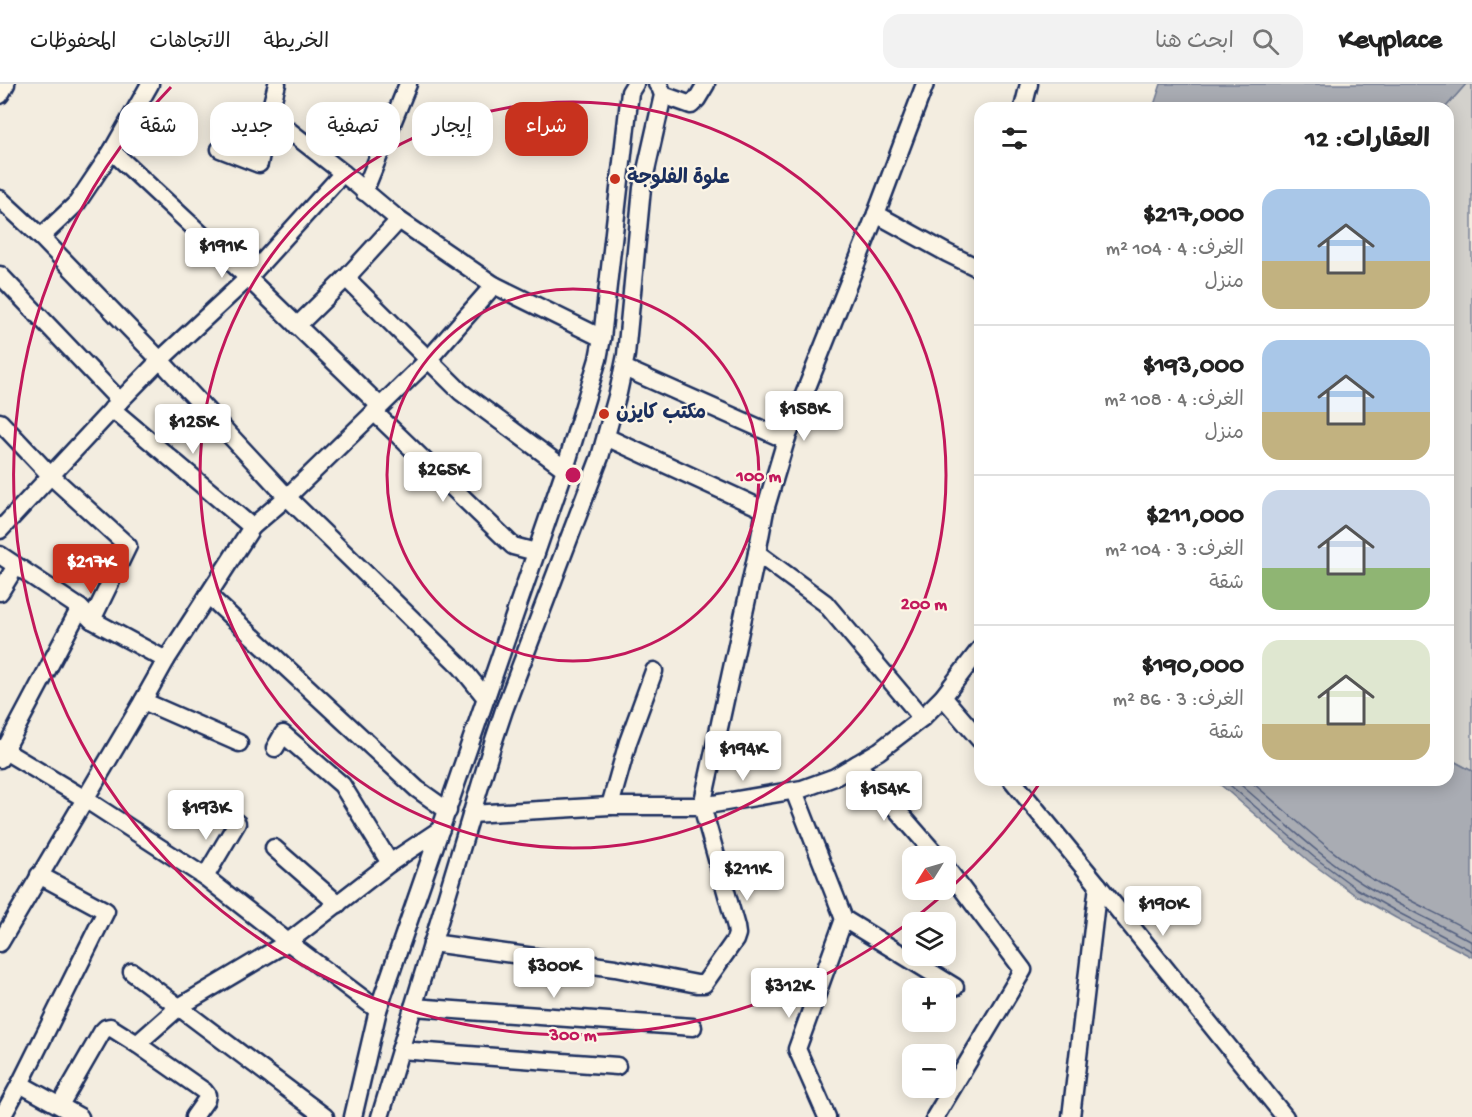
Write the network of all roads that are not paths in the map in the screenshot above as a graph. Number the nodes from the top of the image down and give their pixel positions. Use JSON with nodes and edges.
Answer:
{"nodes":[{"id":1,"x":6,"y":84,"type":"edge"},
{"id":2,"x":150,"y":84,"type":"edge"},
{"id":3,"x":277,"y":84,"type":"edge"},
{"id":4,"x":408,"y":84,"type":"edge"},
{"id":5,"x":635,"y":84,"type":"edge"},
{"id":6,"x":706,"y":84,"type":"edge"},
{"id":7,"x":925,"y":84,"type":"edge"},
{"id":8,"x":1029,"y":84,"type":"edge"},
{"id":9,"x":660,"y":90,"type":"edge"},
{"id":10,"x":0,"y":95,"type":"edge"},
{"id":11,"x":272,"y":102,"type":"edge"},
{"id":12,"x":1024,"y":102,"type":"edge"},
{"id":13,"x":294,"y":135,"type":"edge"},
{"id":14,"x":112,"y":151,"type":"junction"},
{"id":15,"x":239,"y":156,"type":"edge"},
{"id":16,"x":261,"y":156,"type":"edge"},
{"id":17,"x":343,"y":173,"type":"junction"},
{"id":18,"x":364,"y":192,"type":"junction"},
{"id":19,"x":0,"y":199,"type":"edge"},
{"id":20,"x":876,"y":214,"type":"junction"},
{"id":21,"x":399,"y":220,"type":"junction"},
{"id":22,"x":41,"y":237,"type":"junction"},
{"id":23,"x":974,"y":265,"type":"edge"},
{"id":24,"x":0,"y":275,"type":"edge"},
{"id":25,"x":248,"y":278,"type":"junction"},
{"id":26,"x":346,"y":278,"type":"junction"},
{"id":27,"x":494,"y":285,"type":"junction"},
{"id":28,"x":297,"y":326,"type":"junction"},
{"id":29,"x":602,"y":338,"type":"junction"},
{"id":30,"x":160,"y":360,"type":"junction"},
{"id":31,"x":428,"y":360,"type":"junction"},
{"id":32,"x":624,"y":368,"type":"junction"},
{"id":33,"x":116,"y":405,"type":"junction"},
{"id":34,"x":377,"y":409,"type":"junction"},
{"id":35,"x":0,"y":422,"type":"edge"},
{"id":36,"x":606,"y":437,"type":"junction"},
{"id":37,"x":786,"y":440,"type":"junction"},
{"id":38,"x":565,"y":469,"type":"junction"},
{"id":39,"x":50,"y":475,"type":"junction"},
{"id":40,"x":286,"y":497,"type":"junction"},
{"id":41,"x":765,"y":510,"type":"junction"},
{"id":42,"x":1,"y":526,"type":"edge"},
{"id":43,"x":252,"y":527,"type":"junction"},
{"id":44,"x":536,"y":552,"type":"junction"},
{"id":45,"x":757,"y":553,"type":"junction"},
{"id":46,"x":0,"y":555,"type":"edge"},
{"id":47,"x":15,"y":566,"type":"junction"},
{"id":48,"x":0,"y":592,"type":"edge"},
{"id":49,"x":208,"y":595,"type":"junction"},
{"id":50,"x":86,"y":614,"type":"junction"},
{"id":51,"x":974,"y":657,"type":"edge"},
{"id":52,"x":166,"y":660,"type":"junction"},
{"id":53,"x":654,"y":671,"type":"dead end"},
{"id":54,"x":944,"y":697,"type":"junction"},
{"id":55,"x":486,"y":698,"type":"junction"},
{"id":56,"x":143,"y":701,"type":"junction"},
{"id":57,"x":922,"y":718,"type":"junction"},
{"id":58,"x":974,"y":733,"type":"edge"},
{"id":59,"x":472,"y":735,"type":"junction"},
{"id":60,"x":238,"y":742,"type":"dead end"},
{"id":61,"x":493,"y":743,"type":"junction"},
{"id":62,"x":275,"y":747,"type":"dead end"},
{"id":63,"x":2,"y":753,"type":"edge"},
{"id":64,"x":856,"y":764,"type":"junction"},
{"id":65,"x":1017,"y":786,"type":"edge"},
{"id":66,"x":794,"y":791,"type":"junction"},
{"id":67,"x":85,"y":799,"type":"junction"},
{"id":68,"x":610,"y":806,"type":"junction"},
{"id":69,"x":702,"y":806,"type":"junction"},
{"id":70,"x":448,"y":811,"type":"junction"},
{"id":71,"x":471,"y":814,"type":"junction"},
{"id":72,"x":237,"y":823,"type":"dead end"},
{"id":73,"x":441,"y":829,"type":"junction"},
{"id":74,"x":928,"y":846,"type":"edge"},
{"id":75,"x":274,"y":849,"type":"dead end"},
{"id":76,"x":390,"y":863,"type":"junction"},
{"id":77,"x":39,"y":875,"type":"junction"},
{"id":78,"x":205,"y":877,"type":"junction"},
{"id":79,"x":956,"y":881,"type":"edge"},
{"id":80,"x":1098,"y":885,"type":"junction"},
{"id":81,"x":338,"y":904,"type":"junction"},
{"id":82,"x":844,"y":919,"type":"junction"},
{"id":83,"x":288,"y":942,"type":"junction"},
{"id":84,"x":432,"y":943,"type":"junction"},
{"id":85,"x":0,"y":944,"type":"edge"},
{"id":86,"x":132,"y":972,"type":"dead end"},
{"id":87,"x":940,"y":978,"type":"edge"},
{"id":88,"x":179,"y":1007,"type":"junction"},
{"id":89,"x":413,"y":1007,"type":"junction"},
{"id":90,"x":378,"y":1010,"type":"junction"},
{"id":91,"x":693,"y":1027,"type":"dead end"},
{"id":92,"x":137,"y":1044,"type":"junction"},
{"id":93,"x":400,"y":1050,"type":"junction"},
{"id":94,"x":617,"y":1066,"type":"dead end"},
{"id":95,"x":20,"y":1084,"type":"junction"},
{"id":96,"x":60,"y":1105,"type":"junction"},
{"id":97,"x":2,"y":1117,"type":"edge"},
{"id":98,"x":80,"y":1117,"type":"edge"},
{"id":99,"x":194,"y":1117,"type":"edge"},
{"id":100,"x":325,"y":1117,"type":"edge"},
{"id":101,"x":353,"y":1117,"type":"edge"},
{"id":102,"x":380,"y":1117,"type":"edge"},
{"id":103,"x":827,"y":1117,"type":"edge"},
{"id":104,"x":935,"y":1117,"type":"edge"},
{"id":105,"x":1071,"y":1117,"type":"edge"},
{"id":106,"x":1285,"y":1117,"type":"edge"}],
"edges":[{"from":1,"to":10,"type":"street"},
{"from":2,"to":14,"type":"street"},
{"from":3,"to":11,"type":"street"},
{"from":4,"to":18,"type":"street"},
{"from":5,"to":29,"type":"street"},
{"from":6,"to":9,"type":"street"},
{"from":7,"to":20,"type":"street"},
{"from":8,"to":12,"type":"street"},
{"from":9,"to":32,"type":"street"},
{"from":13,"to":17,"type":"street"},
{"from":14,"to":22,"type":"street"},
{"from":14,"to":25,"type":"street"},
{"from":15,"to":16,"type":"street"},
{"from":17,"to":18,"type":"street"},
{"from":17,"to":25,"type":"street"},
{"from":18,"to":21,"type":"street"},
{"from":19,"to":22,"type":"street"},
{"from":20,"to":23,"type":"street"},
{"from":20,"to":37,"type":"street"},
{"from":21,"to":26,"type":"street"},
{"from":21,"to":27,"type":"street"},
{"from":22,"to":30,"type":"street"},
{"from":24,"to":33,"type":"street"},
{"from":25,"to":28,"type":"street"},
{"from":25,"to":30,"type":"street"},
{"from":26,"to":28,"type":"street"},
{"from":26,"to":31,"type":"street"},
{"from":27,"to":29,"type":"street"},
{"from":27,"to":31,"type":"street"},
{"from":28,"to":34,"type":"street"},
{"from":29,"to":38,"type":"street"},
{"from":30,"to":33,"type":"street"},
{"from":30,"to":40,"type":"street"},
{"from":31,"to":34,"type":"street"},
{"from":31,"to":38,"type":"street"},
{"from":32,"to":36,"type":"street"},
{"from":32,"to":37,"type":"street"},
{"from":33,"to":39,"type":"street"},
{"from":33,"to":43,"type":"street"},
{"from":34,"to":40,"type":"street"},
{"from":34,"to":44,"type":"street"},
{"from":35,"to":39,"type":"street"},
{"from":36,"to":41,"type":"street"},
{"from":36,"to":61,"type":"street"},
{"from":37,"to":41,"type":"street"},
{"from":38,"to":44,"type":"street"},
{"from":39,"to":42,"type":"street"},
{"from":39,"to":50,"type":"street"},
{"from":40,"to":43,"type":"street"},
{"from":40,"to":55,"type":"street"},
{"from":41,"to":45,"type":"street"},
{"from":43,"to":49,"type":"street"},
{"from":44,"to":55,"type":"street"},
{"from":45,"to":57,"type":"street"},
{"from":45,"to":69,"type":"street"},
{"from":46,"to":47,"type":"street"},
{"from":47,"to":48,"type":"street"},
{"from":47,"to":50,"type":"street"},
{"from":49,"to":52,"type":"street"},
{"from":49,"to":70,"type":"street"},
{"from":50,"to":52,"type":"street"},
{"from":50,"to":63,"type":"street"},
{"from":51,"to":54,"type":"street"},
{"from":52,"to":56,"type":"street"},
{"from":53,"to":68,"type":"street"},
{"from":54,"to":57,"type":"street"},
{"from":54,"to":58,"type":"street"},
{"from":55,"to":59,"type":"street"},
{"from":56,"to":60,"type":"street"},
{"from":56,"to":67,"type":"street"},
{"from":57,"to":64,"type":"street"},
{"from":59,"to":61,"type":"street"},
{"from":59,"to":70,"type":"street"},
{"from":61,"to":71,"type":"street"},
{"from":62,"to":76,"type":"street"},
{"from":63,"to":67,"type":"street"},
{"from":64,"to":66,"type":"street"},
{"from":64,"to":74,"type":"street"},
{"from":65,"to":80,"type":"street"},
{"from":66,"to":69,"type":"street"},
{"from":66,"to":82,"type":"street"},
{"from":67,"to":77,"type":"street"},
{"from":67,"to":78,"type":"street"},
{"from":68,"to":69,"type":"street"},
{"from":68,"to":71,"type":"street"},
{"from":69,"to":84,"type":"street"},
{"from":70,"to":73,"type":"street"},
{"from":71,"to":84,"type":"street"},
{"from":72,"to":78,"type":"street"},
{"from":73,"to":76,"type":"street"},
{"from":73,"to":90,"type":"street"},
{"from":75,"to":81,"type":"street"},
{"from":76,"to":81,"type":"street"},
{"from":77,"to":85,"type":"street"},
{"from":77,"to":95,"type":"street"},
{"from":78,"to":83,"type":"street"},
{"from":79,"to":104,"type":"street"},
{"from":80,"to":105,"type":"street"},
{"from":80,"to":106,"type":"street"},
{"from":81,"to":83,"type":"street"},
{"from":82,"to":87,"type":"street"},
{"from":82,"to":103,"type":"street"},
{"from":83,"to":88,"type":"street"},
{"from":83,"to":90,"type":"street"},
{"from":84,"to":89,"type":"street"},
{"from":86,"to":88,"type":"street"},
{"from":88,"to":92,"type":"street"},
{"from":88,"to":100,"type":"street"},
{"from":89,"to":91,"type":"street"},
{"from":89,"to":93,"type":"street"},
{"from":90,"to":101,"type":"street"},
{"from":92,"to":96,"type":"street"},
{"from":92,"to":99,"type":"street"},
{"from":93,"to":94,"type":"street"},
{"from":93,"to":102,"type":"street"},
{"from":95,"to":96,"type":"street"},
{"from":95,"to":97,"type":"street"},
{"from":96,"to":98,"type":"street"}]}
